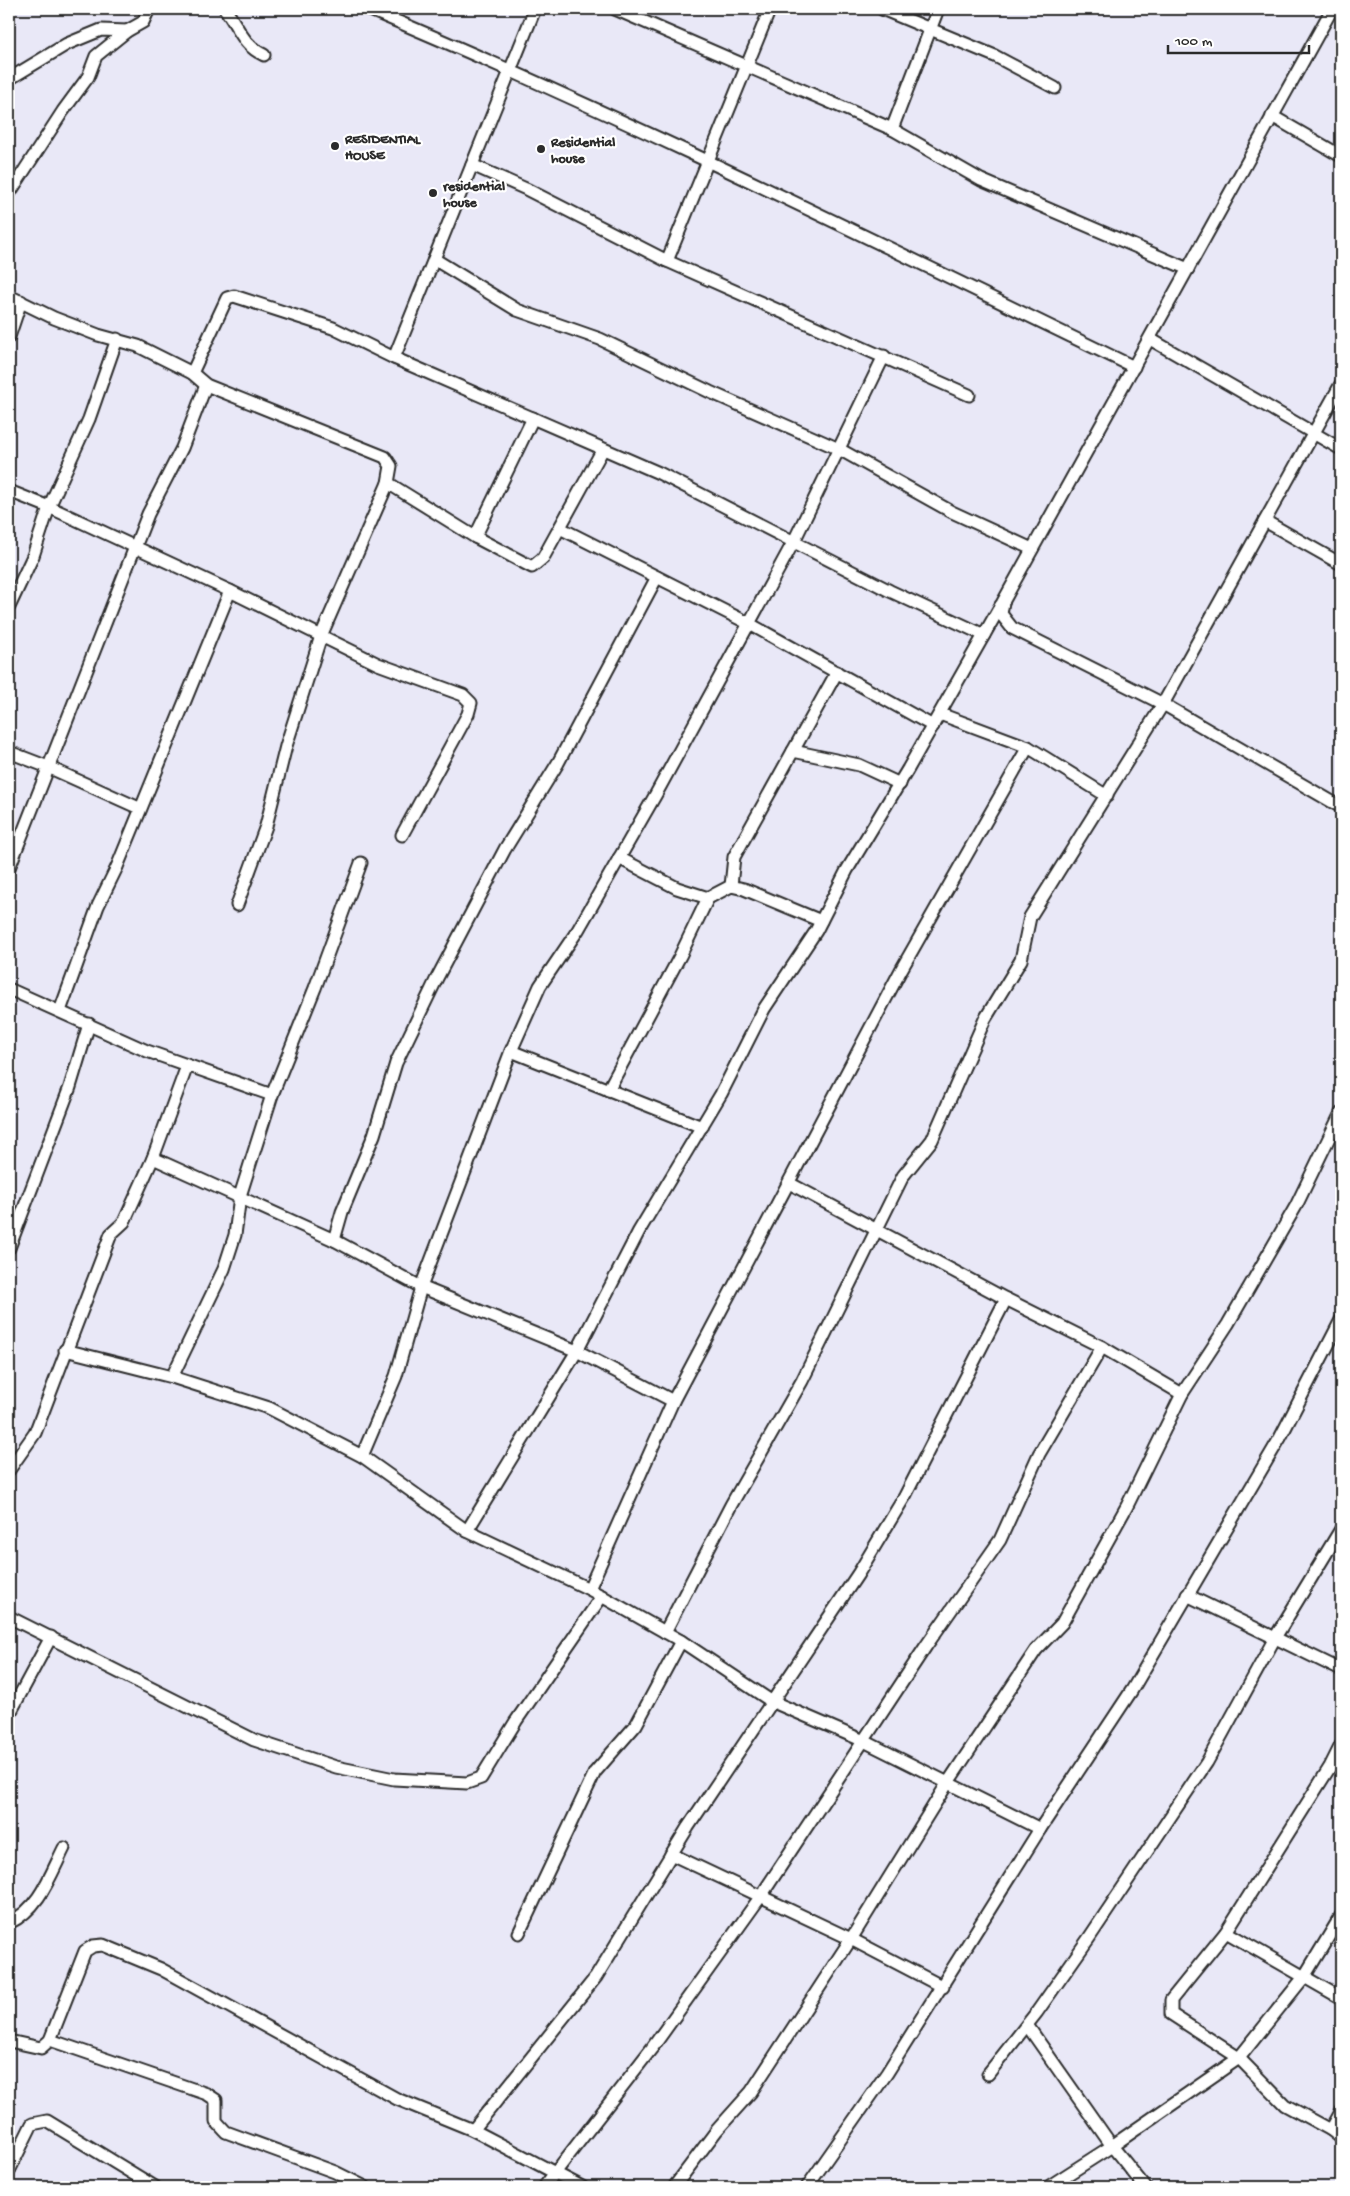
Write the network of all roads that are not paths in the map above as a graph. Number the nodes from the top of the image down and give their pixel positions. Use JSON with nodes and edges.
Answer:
{"nodes":[{"id":1,"x":149,"y":9,"type":"edge"},
{"id":2,"x":225,"y":9,"type":"edge"},
{"id":3,"x":368,"y":9,"type":"edge"},
{"id":4,"x":535,"y":9,"type":"edge"},
{"id":5,"x":615,"y":9,"type":"edge"},
{"id":6,"x":770,"y":9,"type":"edge"},
{"id":7,"x":882,"y":9,"type":"edge"},
{"id":8,"x":938,"y":9,"type":"edge"},
{"id":9,"x":1332,"y":9,"type":"edge"},
{"id":10,"x":930,"y":29,"type":"junction"},
{"id":11,"x":127,"y":32,"type":"junction"},
{"id":12,"x":264,"y":55,"type":"dead end"},
{"id":13,"x":748,"y":66,"type":"junction"},
{"id":14,"x":511,"y":68,"type":"junction"},
{"id":15,"x":9,"y":79,"type":"edge"},
{"id":16,"x":1055,"y":88,"type":"dead end"},
{"id":17,"x":1272,"y":116,"type":"junction"},
{"id":18,"x":892,"y":129,"type":"junction"},
{"id":19,"x":1341,"y":156,"type":"edge"},
{"id":20,"x":710,"y":161,"type":"junction"},
{"id":21,"x":472,"y":165,"type":"junction"},
{"id":22,"x":9,"y":194,"type":"edge"},
{"id":23,"x":434,"y":259,"type":"junction"},
{"id":24,"x":667,"y":261,"type":"junction"},
{"id":25,"x":1188,"y":269,"type":"junction"},
{"id":26,"x":9,"y":296,"type":"edge"},
{"id":27,"x":20,"y":301,"type":"junction"},
{"id":28,"x":9,"y":337,"type":"edge"},
{"id":29,"x":117,"y":339,"type":"junction"},
{"id":30,"x":1150,"y":339,"type":"junction"},
{"id":31,"x":884,"y":356,"type":"junction"},
{"id":32,"x":394,"y":358,"type":"junction"},
{"id":33,"x":1134,"y":367,"type":"junction"},
{"id":34,"x":192,"y":373,"type":"junction"},
{"id":35,"x":1341,"y":384,"type":"edge"},
{"id":36,"x":206,"y":385,"type":"junction"},
{"id":37,"x":969,"y":395,"type":"dead end"},
{"id":38,"x":534,"y":418,"type":"junction"},
{"id":39,"x":1314,"y":433,"type":"junction"},
{"id":40,"x":603,"y":449,"type":"junction"},
{"id":41,"x":839,"y":449,"type":"junction"},
{"id":42,"x":1341,"y":449,"type":"edge"},
{"id":43,"x":388,"y":483,"type":"junction"},
{"id":44,"x":9,"y":492,"type":"edge"},
{"id":45,"x":49,"y":507,"type":"junction"},
{"id":46,"x":1265,"y":521,"type":"junction"},
{"id":47,"x":560,"y":528,"type":"junction"},
{"id":48,"x":475,"y":537,"type":"junction"},
{"id":49,"x":794,"y":541,"type":"junction"},
{"id":50,"x":135,"y":548,"type":"junction"},
{"id":51,"x":1032,"y":550,"type":"junction"},
{"id":52,"x":1341,"y":564,"type":"edge"},
{"id":53,"x":657,"y":577,"type":"junction"},
{"id":54,"x":230,"y":591,"type":"junction"},
{"id":55,"x":1003,"y":602,"type":"junction"},
{"id":56,"x":9,"y":607,"type":"edge"},
{"id":57,"x":748,"y":622,"type":"junction"},
{"id":58,"x":984,"y":635,"type":"junction"},
{"id":59,"x":321,"y":636,"type":"junction"},
{"id":60,"x":837,"y":672,"type":"junction"},
{"id":61,"x":1163,"y":704,"type":"junction"},
{"id":62,"x":940,"y":714,"type":"junction"},
{"id":63,"x":933,"y":726,"type":"junction"},
{"id":64,"x":1028,"y":747,"type":"junction"},
{"id":65,"x":794,"y":751,"type":"junction"},
{"id":66,"x":9,"y":752,"type":"edge"},
{"id":67,"x":48,"y":767,"type":"junction"},
{"id":68,"x":900,"y":784,"type":"junction"},
{"id":69,"x":1107,"y":796,"type":"junction"},
{"id":70,"x":1341,"y":807,"type":"edge"},
{"id":71,"x":139,"y":808,"type":"junction"},
{"id":72,"x":402,"y":835,"type":"dead end"},
{"id":73,"x":620,"y":858,"type":"junction"},
{"id":74,"x":361,"y":862,"type":"dead end"},
{"id":75,"x":9,"y":868,"type":"edge"},
{"id":76,"x":731,"y":886,"type":"junction"},
{"id":77,"x":708,"y":898,"type":"junction"},
{"id":78,"x":237,"y":905,"type":"dead end"},
{"id":79,"x":821,"y":921,"type":"junction"},
{"id":80,"x":9,"y":989,"type":"edge"},
{"id":81,"x":60,"y":1011,"type":"junction"},
{"id":82,"x":89,"y":1024,"type":"junction"},
{"id":83,"x":511,"y":1051,"type":"junction"},
{"id":84,"x":187,"y":1066,"type":"junction"},
{"id":85,"x":608,"y":1090,"type":"junction"},
{"id":86,"x":272,"y":1095,"type":"junction"},
{"id":87,"x":1340,"y":1118,"type":"edge"},
{"id":88,"x":702,"y":1127,"type":"junction"},
{"id":89,"x":153,"y":1158,"type":"junction"},
{"id":90,"x":789,"y":1183,"type":"junction"},
{"id":91,"x":240,"y":1196,"type":"junction"},
{"id":92,"x":878,"y":1230,"type":"junction"},
{"id":93,"x":334,"y":1240,"type":"junction"},
{"id":94,"x":9,"y":1248,"type":"edge"},
{"id":95,"x":422,"y":1287,"type":"junction"},
{"id":96,"x":1006,"y":1299,"type":"junction"},
{"id":97,"x":1341,"y":1320,"type":"edge"},
{"id":98,"x":1102,"y":1346,"type":"junction"},
{"id":99,"x":65,"y":1350,"type":"junction"},
{"id":100,"x":577,"y":1350,"type":"junction"},
{"id":101,"x":172,"y":1377,"type":"junction"},
{"id":102,"x":1182,"y":1394,"type":"junction"},
{"id":103,"x":672,"y":1402,"type":"junction"},
{"id":104,"x":362,"y":1456,"type":"junction"},
{"id":105,"x":9,"y":1470,"type":"edge"},
{"id":106,"x":1341,"y":1528,"type":"edge"},
{"id":107,"x":466,"y":1531,"type":"junction"},
{"id":108,"x":589,"y":1589,"type":"junction"},
{"id":109,"x":1188,"y":1594,"type":"junction"},
{"id":110,"x":602,"y":1596,"type":"junction"},
{"id":111,"x":9,"y":1617,"type":"edge"},
{"id":112,"x":665,"y":1632,"type":"junction"},
{"id":113,"x":1276,"y":1636,"type":"junction"},
{"id":114,"x":51,"y":1637,"type":"junction"},
{"id":115,"x":681,"y":1641,"type":"junction"},
{"id":116,"x":1341,"y":1670,"type":"edge"},
{"id":117,"x":771,"y":1701,"type":"junction"},
{"id":118,"x":9,"y":1715,"type":"edge"},
{"id":119,"x":864,"y":1741,"type":"junction"},
{"id":120,"x":1341,"y":1744,"type":"edge"},
{"id":121,"x":947,"y":1784,"type":"junction"},
{"id":122,"x":1040,"y":1829,"type":"junction"},
{"id":123,"x":64,"y":1848,"type":"dead end"},
{"id":124,"x":671,"y":1854,"type":"junction"},
{"id":125,"x":761,"y":1896,"type":"junction"},
{"id":126,"x":1341,"y":1916,"type":"edge"},
{"id":127,"x":9,"y":1923,"type":"edge"},
{"id":128,"x":1226,"y":1932,"type":"junction"},
{"id":129,"x":519,"y":1933,"type":"dead end"},
{"id":130,"x":851,"y":1939,"type":"junction"},
{"id":131,"x":1304,"y":1977,"type":"junction"},
{"id":132,"x":942,"y":1987,"type":"junction"},
{"id":133,"x":1341,"y":1998,"type":"edge"},
{"id":134,"x":1027,"y":2026,"type":"junction"},
{"id":135,"x":50,"y":2040,"type":"junction"},
{"id":136,"x":9,"y":2041,"type":"edge"},
{"id":137,"x":1239,"y":2058,"type":"junction"},
{"id":138,"x":988,"y":2074,"type":"dead end"},
{"id":139,"x":1341,"y":2112,"type":"edge"},
{"id":140,"x":472,"y":2130,"type":"junction"},
{"id":141,"x":1331,"y":2130,"type":"junction"},
{"id":142,"x":1341,"y":2138,"type":"edge"},
{"id":143,"x":1112,"y":2146,"type":"junction"},
{"id":144,"x":12,"y":2153,"type":"edge"},
{"id":145,"x":9,"y":2171,"type":"edge"},
{"id":146,"x":554,"y":2174,"type":"junction"},
{"id":147,"x":156,"y":2187,"type":"edge"},
{"id":148,"x":365,"y":2187,"type":"edge"},
{"id":149,"x":544,"y":2187,"type":"edge"},
{"id":150,"x":582,"y":2187,"type":"edge"},
{"id":151,"x":674,"y":2187,"type":"edge"},
{"id":152,"x":807,"y":2187,"type":"edge"},
{"id":153,"x":1048,"y":2187,"type":"edge"},
{"id":154,"x":1145,"y":2187,"type":"edge"}],
"edges":[{"from":1,"to":11,"type":"street"},
{"from":2,"to":12,"type":"street"},
{"from":3,"to":14,"type":"street"},
{"from":4,"to":14,"type":"street"},
{"from":5,"to":13,"type":"street"},
{"from":6,"to":13,"type":"street"},
{"from":7,"to":10,"type":"street"},
{"from":8,"to":10,"type":"street"},
{"from":9,"to":17,"type":"street"},
{"from":10,"to":16,"type":"street"},
{"from":10,"to":18,"type":"street"},
{"from":11,"to":15,"type":"street"},
{"from":11,"to":22,"type":"street"},
{"from":13,"to":18,"type":"street"},
{"from":13,"to":20,"type":"street"},
{"from":14,"to":20,"type":"street"},
{"from":14,"to":21,"type":"street"},
{"from":17,"to":19,"type":"street"},
{"from":17,"to":25,"type":"street"},
{"from":18,"to":25,"type":"street"},
{"from":20,"to":24,"type":"street"},
{"from":20,"to":33,"type":"street"},
{"from":21,"to":23,"type":"street"},
{"from":21,"to":24,"type":"street"},
{"from":23,"to":32,"type":"street"},
{"from":23,"to":41,"type":"street"},
{"from":24,"to":31,"type":"street"},
{"from":25,"to":30,"type":"street"},
{"from":26,"to":27,"type":"street"},
{"from":27,"to":28,"type":"street"},
{"from":27,"to":29,"type":"street"},
{"from":29,"to":34,"type":"street"},
{"from":29,"to":45,"type":"street"},
{"from":30,"to":33,"type":"street"},
{"from":30,"to":39,"type":"street"},
{"from":31,"to":37,"type":"street"},
{"from":31,"to":41,"type":"street"},
{"from":32,"to":34,"type":"street"},
{"from":32,"to":38,"type":"street"},
{"from":33,"to":51,"type":"street"},
{"from":34,"to":36,"type":"street"},
{"from":35,"to":39,"type":"street"},
{"from":36,"to":43,"type":"street"},
{"from":36,"to":50,"type":"street"},
{"from":38,"to":40,"type":"street"},
{"from":38,"to":48,"type":"street"},
{"from":39,"to":42,"type":"street"},
{"from":39,"to":46,"type":"street"},
{"from":40,"to":47,"type":"street"},
{"from":40,"to":49,"type":"street"},
{"from":41,"to":49,"type":"street"},
{"from":41,"to":51,"type":"street"},
{"from":43,"to":48,"type":"street"},
{"from":43,"to":59,"type":"street"},
{"from":44,"to":45,"type":"street"},
{"from":45,"to":50,"type":"street"},
{"from":45,"to":56,"type":"street"},
{"from":46,"to":52,"type":"street"},
{"from":46,"to":61,"type":"street"},
{"from":47,"to":48,"type":"street"},
{"from":47,"to":53,"type":"street"},
{"from":49,"to":57,"type":"street"},
{"from":49,"to":58,"type":"street"},
{"from":50,"to":54,"type":"street"},
{"from":50,"to":67,"type":"street"},
{"from":51,"to":55,"type":"street"},
{"from":53,"to":57,"type":"street"},
{"from":53,"to":93,"type":"street"},
{"from":54,"to":59,"type":"street"},
{"from":54,"to":71,"type":"street"},
{"from":55,"to":58,"type":"street"},
{"from":55,"to":61,"type":"street"},
{"from":57,"to":60,"type":"street"},
{"from":57,"to":73,"type":"street"},
{"from":58,"to":62,"type":"street"},
{"from":59,"to":72,"type":"street"},
{"from":59,"to":78,"type":"street"},
{"from":60,"to":63,"type":"street"},
{"from":60,"to":65,"type":"street"},
{"from":61,"to":69,"type":"street"},
{"from":61,"to":70,"type":"street"},
{"from":62,"to":63,"type":"street"},
{"from":62,"to":64,"type":"street"},
{"from":63,"to":68,"type":"street"},
{"from":64,"to":69,"type":"street"},
{"from":64,"to":90,"type":"street"},
{"from":65,"to":68,"type":"street"},
{"from":65,"to":76,"type":"street"},
{"from":66,"to":67,"type":"street"},
{"from":67,"to":71,"type":"street"},
{"from":67,"to":75,"type":"street"},
{"from":68,"to":79,"type":"street"},
{"from":69,"to":92,"type":"street"},
{"from":71,"to":81,"type":"street"},
{"from":73,"to":77,"type":"street"},
{"from":73,"to":83,"type":"street"},
{"from":74,"to":86,"type":"street"},
{"from":76,"to":77,"type":"street"},
{"from":76,"to":79,"type":"street"},
{"from":77,"to":85,"type":"street"},
{"from":79,"to":88,"type":"street"},
{"from":80,"to":81,"type":"street"},
{"from":81,"to":82,"type":"street"},
{"from":82,"to":84,"type":"street"},
{"from":82,"to":94,"type":"street"},
{"from":83,"to":85,"type":"street"},
{"from":83,"to":95,"type":"street"},
{"from":84,"to":86,"type":"street"},
{"from":84,"to":89,"type":"street"},
{"from":85,"to":88,"type":"street"},
{"from":86,"to":91,"type":"street"},
{"from":87,"to":102,"type":"street"},
{"from":88,"to":100,"type":"street"},
{"from":89,"to":91,"type":"street"},
{"from":89,"to":99,"type":"street"},
{"from":90,"to":92,"type":"street"},
{"from":90,"to":103,"type":"street"},
{"from":91,"to":93,"type":"street"},
{"from":91,"to":101,"type":"street"},
{"from":92,"to":96,"type":"street"},
{"from":92,"to":112,"type":"street"},
{"from":93,"to":95,"type":"street"},
{"from":95,"to":100,"type":"street"},
{"from":95,"to":104,"type":"street"},
{"from":96,"to":98,"type":"street"},
{"from":96,"to":117,"type":"street"},
{"from":97,"to":109,"type":"street"},
{"from":98,"to":102,"type":"street"},
{"from":98,"to":119,"type":"street"},
{"from":99,"to":101,"type":"street"},
{"from":99,"to":105,"type":"street"},
{"from":100,"to":103,"type":"street"},
{"from":100,"to":107,"type":"street"},
{"from":101,"to":104,"type":"street"},
{"from":102,"to":121,"type":"street"},
{"from":103,"to":108,"type":"street"},
{"from":104,"to":107,"type":"street"},
{"from":106,"to":113,"type":"street"},
{"from":107,"to":108,"type":"street"},
{"from":108,"to":110,"type":"street"},
{"from":109,"to":113,"type":"street"},
{"from":109,"to":122,"type":"street"},
{"from":110,"to":112,"type":"street"},
{"from":110,"to":114,"type":"street"},
{"from":111,"to":114,"type":"street"},
{"from":112,"to":115,"type":"street"},
{"from":113,"to":116,"type":"street"},
{"from":113,"to":134,"type":"street"},
{"from":114,"to":118,"type":"street"},
{"from":115,"to":117,"type":"street"},
{"from":115,"to":129,"type":"street"},
{"from":117,"to":119,"type":"street"},
{"from":117,"to":124,"type":"street"},
{"from":119,"to":121,"type":"street"},
{"from":119,"to":125,"type":"street"},
{"from":120,"to":128,"type":"street"},
{"from":121,"to":122,"type":"street"},
{"from":121,"to":130,"type":"street"},
{"from":122,"to":132,"type":"street"},
{"from":123,"to":127,"type":"street"},
{"from":124,"to":125,"type":"street"},
{"from":124,"to":140,"type":"street"},
{"from":125,"to":130,"type":"street"},
{"from":125,"to":146,"type":"street"},
{"from":126,"to":131,"type":"street"},
{"from":128,"to":131,"type":"street"},
{"from":128,"to":137,"type":"street"},
{"from":130,"to":132,"type":"street"},
{"from":130,"to":151,"type":"street"},
{"from":131,"to":133,"type":"street"},
{"from":131,"to":137,"type":"street"},
{"from":132,"to":152,"type":"street"},
{"from":134,"to":138,"type":"street"},
{"from":134,"to":143,"type":"street"},
{"from":135,"to":136,"type":"street"},
{"from":135,"to":140,"type":"street"},
{"from":135,"to":148,"type":"street"},
{"from":137,"to":141,"type":"street"},
{"from":137,"to":143,"type":"street"},
{"from":139,"to":141,"type":"street"},
{"from":140,"to":146,"type":"street"},
{"from":141,"to":142,"type":"street"},
{"from":143,"to":153,"type":"street"},
{"from":143,"to":154,"type":"street"},
{"from":144,"to":145,"type":"street"},
{"from":144,"to":147,"type":"street"},
{"from":146,"to":149,"type":"street"},
{"from":146,"to":150,"type":"street"}]}
